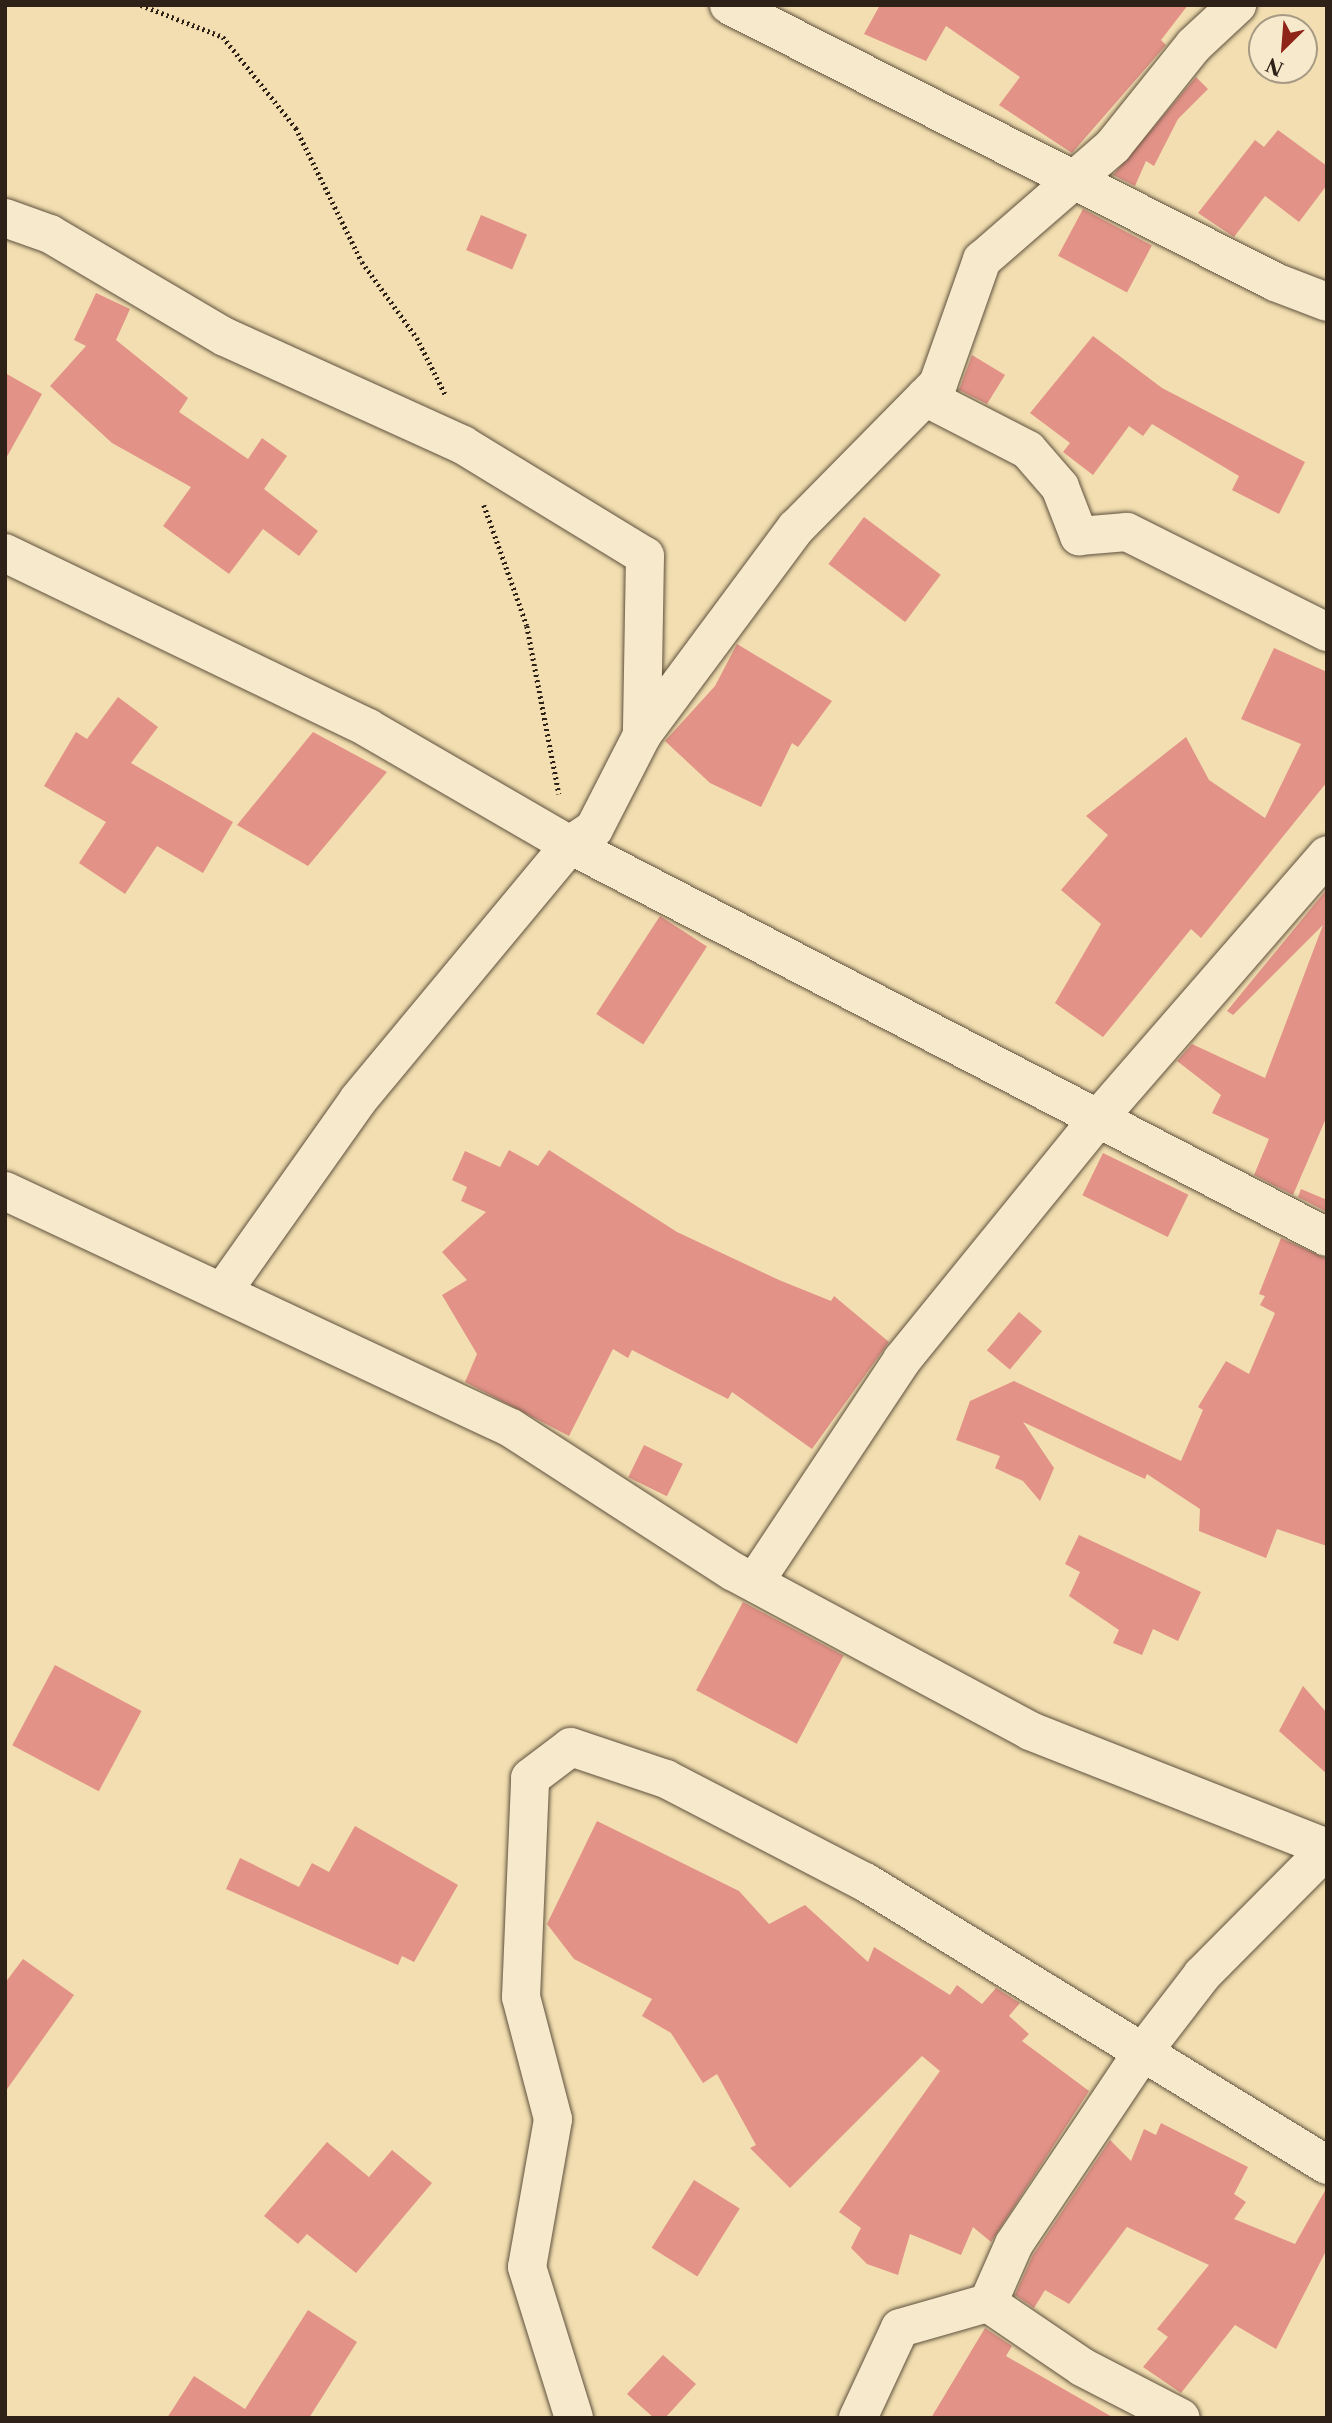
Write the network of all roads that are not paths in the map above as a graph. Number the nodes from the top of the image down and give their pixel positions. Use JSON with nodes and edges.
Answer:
{"nodes":[{"id":1,"x":729,"y":5,"type":"edge"},
{"id":2,"x":1237,"y":5,"type":"edge"},
{"id":3,"x":1076,"y":179,"type":"junction"},
{"id":4,"x":5,"y":218,"type":"edge"},
{"id":5,"x":1327,"y":302,"type":"edge"},
{"id":6,"x":925,"y":397,"type":"junction"},
{"id":7,"x":5,"y":553,"type":"edge"},
{"id":8,"x":1327,"y":632,"type":"edge"},
{"id":9,"x":642,"y":735,"type":"junction"},
{"id":10,"x":570,"y":845,"type":"junction"},
{"id":11,"x":1327,"y":855,"type":"edge"},
{"id":12,"x":1096,"y":1121,"type":"junction"},
{"id":13,"x":5,"y":1191,"type":"edge"},
{"id":14,"x":1327,"y":1237,"type":"edge"},
{"id":15,"x":223,"y":1291,"type":"junction"},
{"id":16,"x":755,"y":1580,"type":"junction"},
{"id":17,"x":1327,"y":1849,"type":"edge"},
{"id":18,"x":1142,"y":2053,"type":"junction"},
{"id":19,"x":1327,"y":2165,"type":"edge"},
{"id":20,"x":988,"y":2303,"type":"junction"},
{"id":21,"x":574,"y":2418,"type":"edge"},
{"id":22,"x":858,"y":2418,"type":"edge"},
{"id":23,"x":1181,"y":2418,"type":"edge"}],
"edges":[{"from":1,"to":3,"type":"street"},
{"from":2,"to":3,"type":"street"},
{"from":3,"to":5,"type":"street"},
{"from":3,"to":6,"type":"street"},
{"from":4,"to":9,"type":"street"},
{"from":6,"to":8,"type":"street"},
{"from":6,"to":9,"type":"street"},
{"from":7,"to":10,"type":"street"},
{"from":9,"to":10,"type":"street"},
{"from":10,"to":12,"type":"street"},
{"from":10,"to":15,"type":"street"},
{"from":11,"to":12,"type":"street"},
{"from":12,"to":14,"type":"street"},
{"from":12,"to":16,"type":"street"},
{"from":13,"to":15,"type":"street"},
{"from":15,"to":16,"type":"street"},
{"from":16,"to":17,"type":"street"},
{"from":17,"to":18,"type":"street"},
{"from":18,"to":19,"type":"street"},
{"from":18,"to":20,"type":"street"},
{"from":18,"to":21,"type":"street"},
{"from":20,"to":22,"type":"street"},
{"from":20,"to":23,"type":"street"}]}
